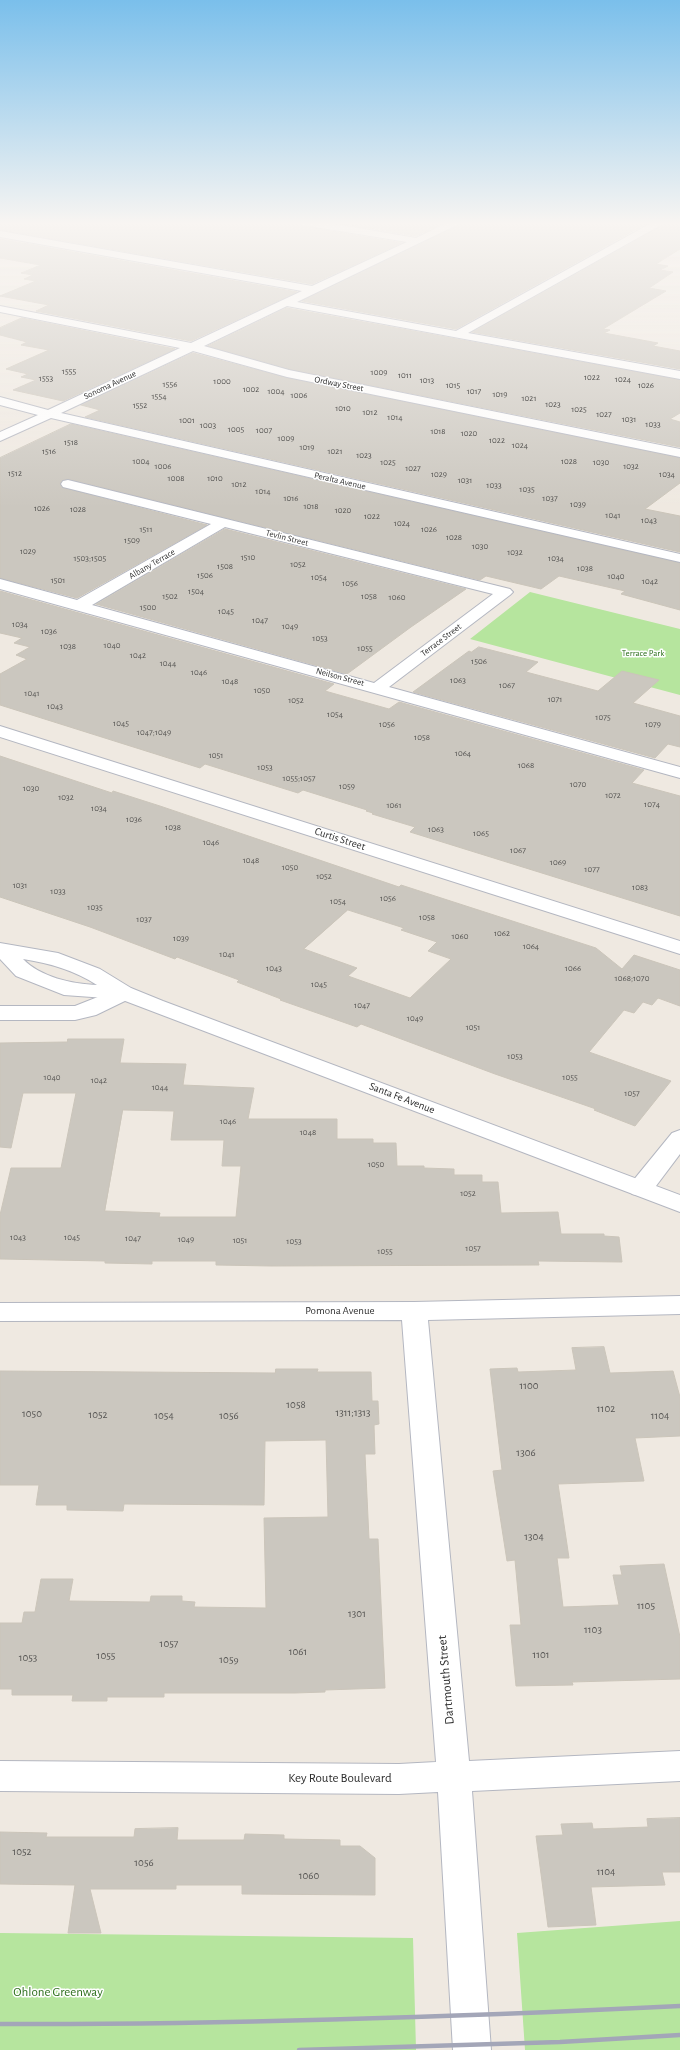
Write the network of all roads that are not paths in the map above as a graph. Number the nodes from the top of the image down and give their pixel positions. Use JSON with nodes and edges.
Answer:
{"nodes":[{"id":1,"x":39,"y":317,"type":"edge"},
{"id":2,"x":257,"y":317,"type":"edge"},
{"id":3,"x":362,"y":317,"type":"edge"},
{"id":4,"x":489,"y":317,"type":"edge"},
{"id":5,"x":458,"y":334,"type":"junction"},
{"id":6,"x":192,"y":347,"type":"junction"},
{"id":7,"x":680,"y":375,"type":"edge"},
{"id":8,"x":0,"y":402,"type":"edge"},
{"id":9,"x":50,"y":414,"type":"junction"},
{"id":10,"x":0,"y":437,"type":"edge"},
{"id":11,"x":680,"y":453,"type":"edge"},
{"id":12,"x":68,"y":484,"type":"dead end"},
{"id":13,"x":224,"y":522,"type":"junction"},
{"id":14,"x":680,"y":558,"type":"edge"},
{"id":15,"x":0,"y":584,"type":"edge"},
{"id":16,"x":505,"y":592,"type":"joint"},
{"id":17,"x":80,"y":605,"type":"junction"},
{"id":18,"x":377,"y":688,"type":"junction"},
{"id":19,"x":0,"y":731,"type":"edge"},
{"id":20,"x":680,"y":773,"type":"edge"},
{"id":21,"x":680,"y":948,"type":"edge"},
{"id":22,"x":1,"y":952,"type":"edge"},
{"id":23,"x":123,"y":993,"type":"junction"},
{"id":24,"x":0,"y":1013,"type":"edge"},
{"id":25,"x":680,"y":1138,"type":"edge"},
{"id":26,"x":641,"y":1188,"type":"junction"},
{"id":27,"x":680,"y":1204,"type":"edge"},
{"id":28,"x":680,"y":1305,"type":"edge"},
{"id":29,"x":414,"y":1311,"type":"junction"},
{"id":30,"x":0,"y":1312,"type":"edge"},
{"id":31,"x":680,"y":1766,"type":"edge"},
{"id":32,"x":0,"y":1776,"type":"edge"},
{"id":33,"x":454,"y":1777,"type":"junction"},
{"id":34,"x":472,"y":2050,"type":"edge"}],
"edges":[{"from":1,"to":6,"type":"street","name":"Ordway Street"},
{"from":2,"to":6,"type":"street","name":"Sonoma Avenue"},
{"from":3,"to":5,"type":"street"},
{"from":4,"to":5,"type":"street"},
{"from":5,"to":7,"type":"street"},
{"from":6,"to":9,"type":"street","name":"Sonoma Avenue"},
{"from":6,"to":11,"type":"street","name":"Ordway Street"},
{"from":8,"to":9,"type":"street","name":"Peralta Avenue"},
{"from":9,"to":10,"type":"street","name":"Sonoma Avenue"},
{"from":9,"to":14,"type":"street","name":"Peralta Avenue"},
{"from":12,"to":13,"type":"street","name":"Tevlin Street"},
{"from":13,"to":16,"type":"street","name":"Tevlin Street"},
{"from":13,"to":17,"type":"street","name":"Albany Terrace"},
{"from":15,"to":17,"type":"street","name":"Neilson Street"},
{"from":16,"to":18,"type":"street","name":"Terrace Street"},
{"from":17,"to":18,"type":"street","name":"Neilson Street"},
{"from":18,"to":20,"type":"street","name":"Neilson Street"},
{"from":19,"to":21,"type":"street","name":"Curtis Street"},
{"from":22,"to":23,"type":"street","name":"Santa Fe Avenue"},
{"from":23,"to":24,"type":"street"},
{"from":23,"to":26,"type":"street","name":"Santa Fe Avenue"},
{"from":25,"to":26,"type":"street"},
{"from":26,"to":27,"type":"street","name":"Santa Fe Avenue"},
{"from":28,"to":29,"type":"street","name":"Pomona Avenue"},
{"from":29,"to":30,"type":"street","name":"Pomona Avenue"},
{"from":29,"to":33,"type":"street","name":"Dartmouth Street"},
{"from":31,"to":33,"type":"street","name":"Key Route Boulevard"},
{"from":32,"to":33,"type":"street","name":"Key Route Boulevard"},
{"from":33,"to":34,"type":"street","name":"Dartmouth Street"}]}
